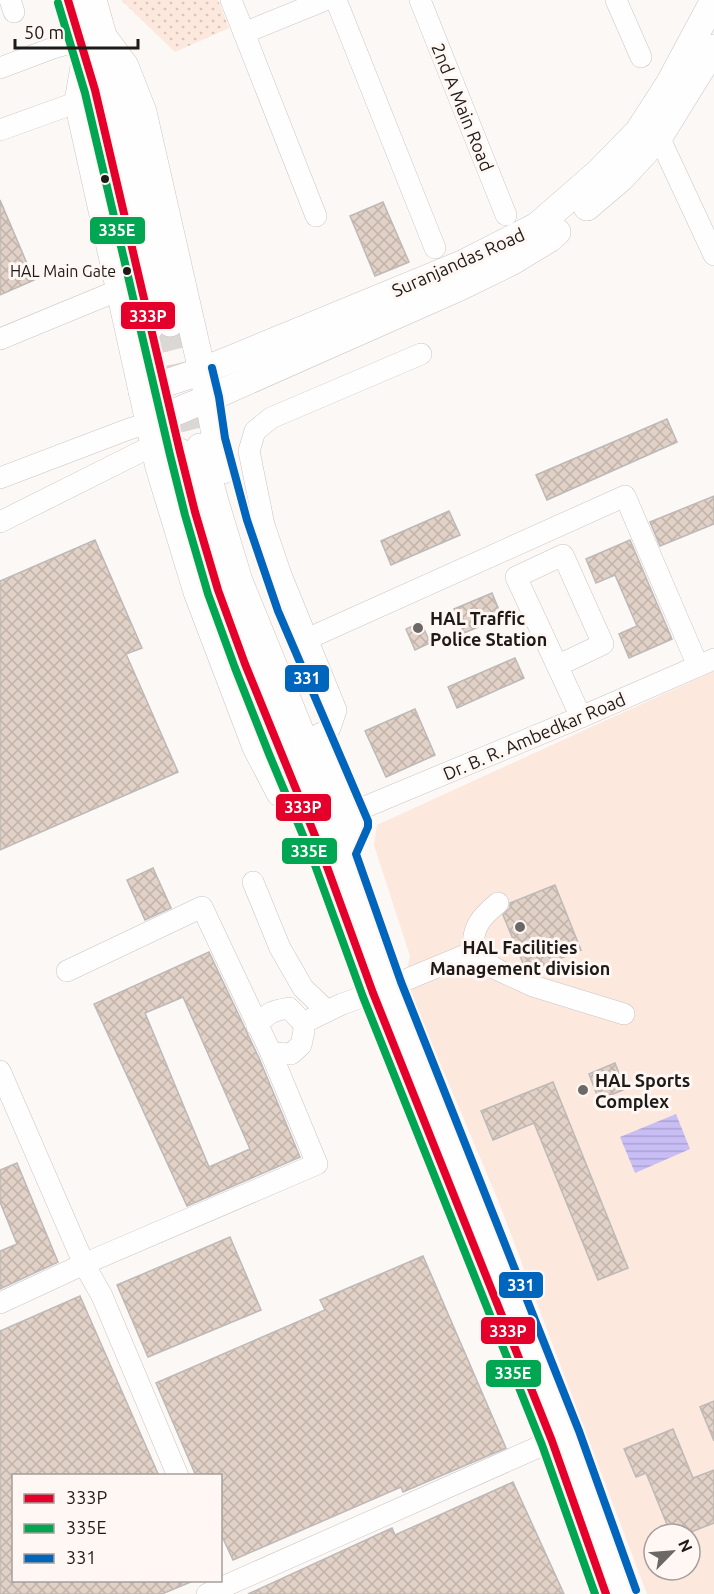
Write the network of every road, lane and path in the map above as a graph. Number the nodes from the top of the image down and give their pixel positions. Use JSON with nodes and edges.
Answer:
{"nodes":[{"id":1,"x":68,"y":0,"type":"edge"},
{"id":2,"x":93,"y":0,"type":"edge"},
{"id":3,"x":231,"y":0,"type":"edge"},
{"id":4,"x":325,"y":0,"type":"edge"},
{"id":5,"x":336,"y":0,"type":"edge"},
{"id":6,"x":420,"y":0,"type":"edge"},
{"id":7,"x":616,"y":0,"type":"edge"},
{"id":8,"x":714,"y":0,"type":"edge"},
{"id":9,"x":244,"y":33,"type":"junction"},
{"id":10,"x":89,"y":45,"type":"junction"},
{"id":11,"x":714,"y":48,"type":"edge"},
{"id":12,"x":641,"y":57,"type":"dead end"},
{"id":13,"x":0,"y":68,"type":"edge"},
{"id":14,"x":78,"y":102,"type":"junction"},
{"id":15,"x":653,"y":128,"type":"junction"},
{"id":16,"x":0,"y":130,"type":"edge"},
{"id":17,"x":506,"y":215,"type":"dead end"},
{"id":18,"x":316,"y":216,"type":"dead end"},
{"id":19,"x":435,"y":248,"type":"dead end"},
{"id":20,"x":714,"y":255,"type":"edge"},
{"id":21,"x":119,"y":290,"type":"junction"},
{"id":22,"x":160,"y":325,"type":"tunnel mouth"},
{"id":23,"x":0,"y":339,"type":"edge"},
{"id":24,"x":421,"y":354,"type":"dead end"},
{"id":25,"x":202,"y":371,"type":"junction"},
{"id":26,"x":142,"y":391,"type":"junction"},
{"id":27,"x":209,"y":398,"type":"junction"},
{"id":28,"x":171,"y":443,"type":"junction"},
{"id":29,"x":0,"y":478,"type":"edge"},
{"id":30,"x":0,"y":522,"type":"edge"},
{"id":31,"x":307,"y":639,"type":"junction"},
{"id":32,"x":706,"y":663,"type":"edge"},
{"id":33,"x":557,"y":666,"type":"junction"},
{"id":34,"x":581,"y":717,"type":"junction"},
{"id":35,"x":319,"y":735,"type":"junction"},
{"id":36,"x":353,"y":812,"type":"junction"},
{"id":37,"x":334,"y":854,"type":"junction"},
{"id":38,"x":253,"y":882,"type":"dead end"},
{"id":39,"x":498,"y":903,"type":"dead end"},
{"id":40,"x":472,"y":952,"type":"junction"},
{"id":41,"x":67,"y":971,"type":"dead end"},
{"id":42,"x":382,"y":990,"type":"junction"},
{"id":43,"x":327,"y":1011,"type":"junction"},
{"id":44,"x":624,"y":1014,"type":"dead end"},
{"id":45,"x":303,"y":1023,"type":"junction"},
{"id":46,"x":257,"y":1026,"type":"junction"},
{"id":47,"x":271,"y":1053,"type":"junction"},
{"id":48,"x":0,"y":1071,"type":"edge"},
{"id":49,"x":84,"y":1264,"type":"junction"},
{"id":50,"x":0,"y":1303,"type":"edge"},
{"id":51,"x":552,"y":1441,"type":"junction"},
{"id":52,"x":177,"y":1474,"type":"edge"},
{"id":53,"x":220,"y":1587,"type":"edge"},
{"id":54,"x":606,"y":1594,"type":"edge"},
{"id":55,"x":626,"y":1594,"type":"edge"}],
"edges":[{"from":1,"to":10,"type":"main road"},
{"from":2,"to":10,"type":"main road"},
{"from":3,"to":9,"type":"street"},
{"from":4,"to":9,"type":"street"},
{"from":5,"to":19,"type":"street"},
{"from":6,"to":17,"type":"street","name":"2nd A Main Road"},
{"from":7,"to":12,"type":"street"},
{"from":8,"to":15,"type":"main road","name":"Suranjandas Road"},
{"from":9,"to":18,"type":"street"},
{"from":10,"to":13,"type":"street"},
{"from":10,"to":14,"type":"main road"},
{"from":10,"to":22,"type":"main road"},
{"from":10,"to":25,"type":"main road"},
{"from":11,"to":15,"type":"main road","name":"Suranjandas Road"},
{"from":14,"to":16,"type":"street"},
{"from":14,"to":21,"type":"main road"},
{"from":15,"to":20,"type":"street"},
{"from":15,"to":25,"type":"main road","name":"Suranjandas Road"},
{"from":15,"to":27,"type":"main road","name":"Suranjandas Road"},
{"from":21,"to":23,"type":"street"},
{"from":21,"to":26,"type":"main road"},
{"from":24,"to":31,"type":"street"},
{"from":25,"to":26,"type":"main road","name":"Suranjandas Road"},
{"from":25,"to":27,"type":"main road"},
{"from":26,"to":28,"type":"main road"},
{"from":27,"to":28,"type":"main road","name":"Suranjandas Road"},
{"from":27,"to":35,"type":"main road"},
{"from":28,"to":29,"type":"street"},
{"from":28,"to":30,"type":"street"},
{"from":28,"to":37,"type":"main road"},
{"from":28,"to":37,"type":"main road"},
{"from":31,"to":32,"type":"street"},
{"from":31,"to":35,"type":"street"},
{"from":32,"to":34,"type":"street","name":"Dr. B. R. Ambedkar Road"},
{"from":33,"to":33,"type":"street"},
{"from":33,"to":34,"type":"street"},
{"from":34,"to":36,"type":"street","name":"Dr. B. R. Ambedkar Road"},
{"from":35,"to":36,"type":"main road"},
{"from":36,"to":37,"type":"main road"},
{"from":37,"to":42,"type":"main road"},
{"from":38,"to":43,"type":"street"},
{"from":39,"to":40,"type":"street"},
{"from":40,"to":42,"type":"street"},
{"from":40,"to":44,"type":"street"},
{"from":41,"to":46,"type":"street"},
{"from":42,"to":43,"type":"street"},
{"from":42,"to":51,"type":"main road"},
{"from":42,"to":55,"type":"main road"},
{"from":43,"to":45,"type":"street"},
{"from":45,"to":46,"type":"street"},
{"from":45,"to":47,"type":"street"},
{"from":46,"to":47,"type":"street"},
{"from":47,"to":49,"type":"street"},
{"from":48,"to":49,"type":"street"},
{"from":49,"to":50,"type":"street"},
{"from":49,"to":52,"type":"street"},
{"from":51,"to":53,"type":"street"},
{"from":51,"to":54,"type":"main road"}]}
